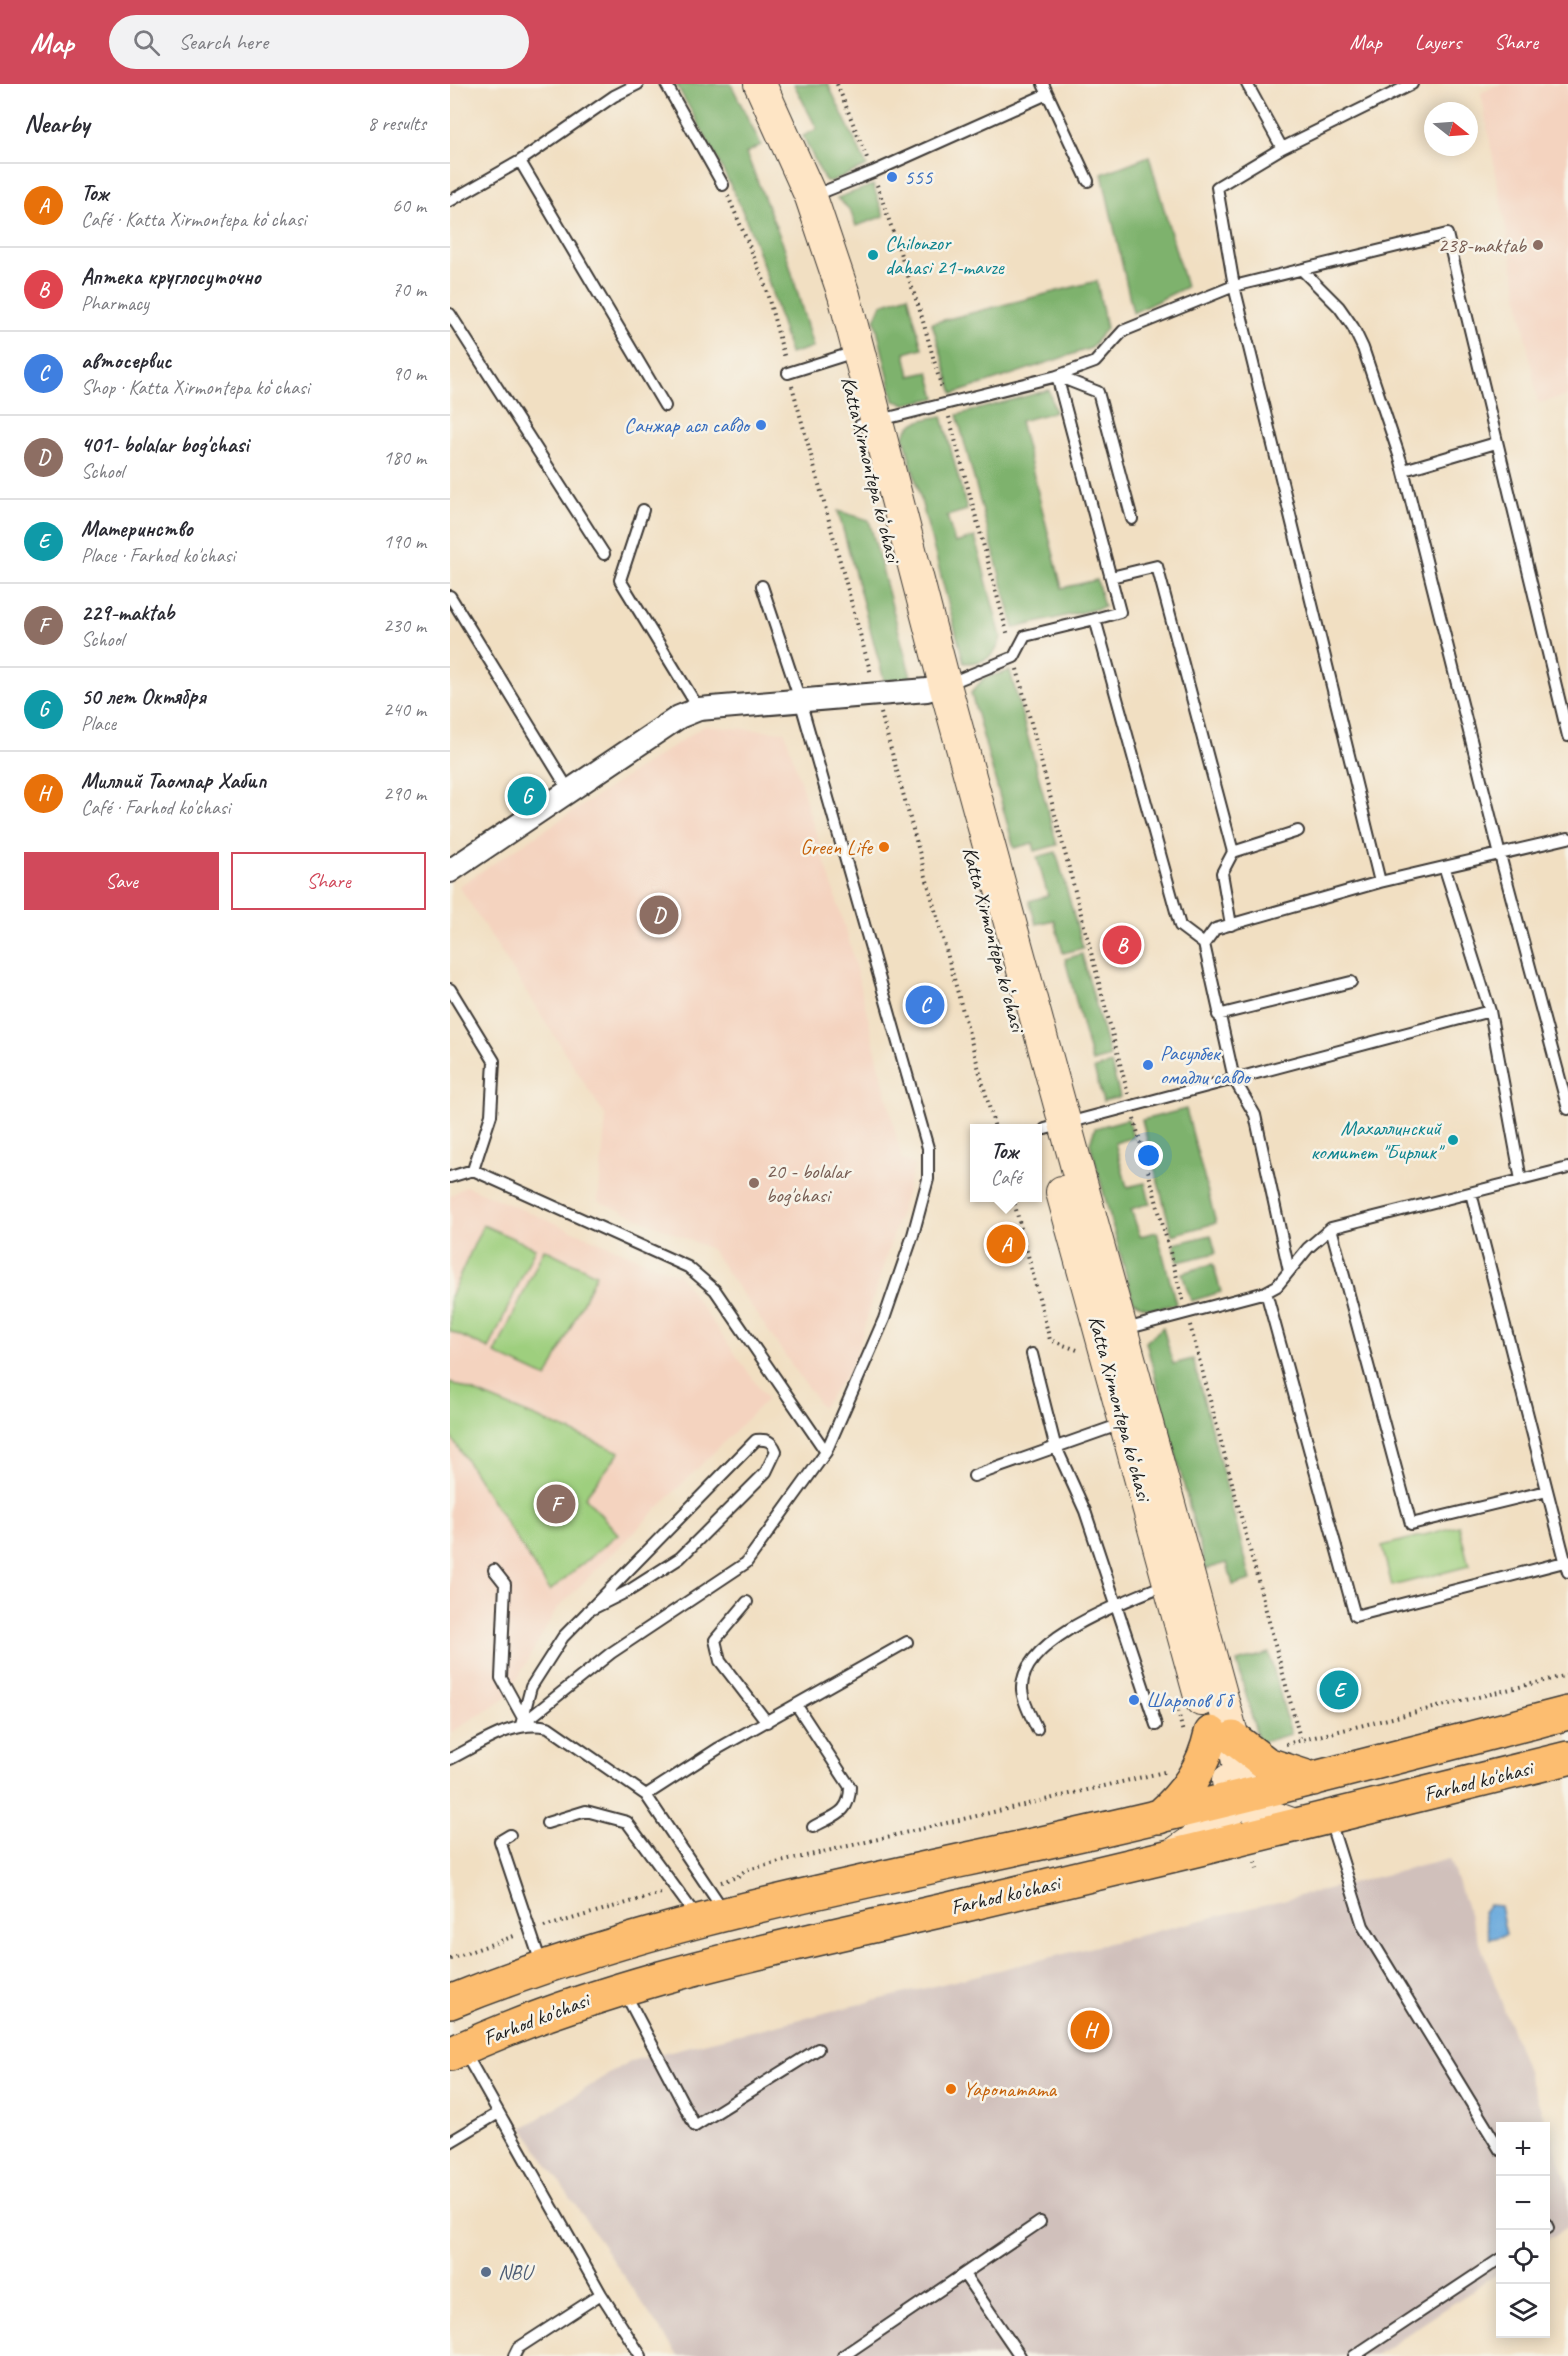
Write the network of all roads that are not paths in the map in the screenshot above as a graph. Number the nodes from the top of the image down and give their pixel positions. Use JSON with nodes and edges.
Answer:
{"nodes":[{"id":1,"x":638,"y":84,"type":"edge"},
{"id":2,"x":666,"y":84,"type":"edge"},
{"id":3,"x":742,"y":84,"type":"edge"},
{"id":4,"x":760,"y":84,"type":"edge"},
{"id":5,"x":1247,"y":84,"type":"edge"},
{"id":6,"x":1412,"y":84,"type":"edge"},
{"id":7,"x":1045,"y":89,"type":"edge"},
{"id":8,"x":1282,"y":148,"type":"junction"},
{"id":9,"x":520,"y":161,"type":"junction"},
{"id":10,"x":1088,"y":181,"type":"dead end"},
{"id":11,"x":723,"y":185,"type":"road end"},
{"id":12,"x":811,"y":197,"type":"junction"},
{"id":13,"x":450,"y":201,"type":"edge"},
{"id":14,"x":1302,"y":270,"type":"junction"},
{"id":15,"x":1234,"y":286,"type":"junction"},
{"id":16,"x":450,"y":314,"type":"edge"},
{"id":17,"x":843,"y":356,"type":"junction"},
{"id":18,"x":788,"y":373,"type":"road end"},
{"id":19,"x":1057,"y":376,"type":"junction"},
{"id":20,"x":665,"y":406,"type":"dead end"},
{"id":21,"x":868,"y":423,"type":"junction"},
{"id":22,"x":1496,"y":443,"type":"junction"},
{"id":23,"x":1404,"y":470,"type":"junction"},
{"id":24,"x":643,"y":510,"type":"dead end"},
{"id":25,"x":1132,"y":519,"type":"dead end"},
{"id":26,"x":604,"y":554,"type":"dead end"},
{"id":27,"x":1112,"y":577,"type":"junction"},
{"id":28,"x":762,"y":585,"type":"dead end"},
{"id":29,"x":450,"y":596,"type":"edge"},
{"id":30,"x":1095,"y":619,"type":"junction"},
{"id":31,"x":936,"y":688,"type":"junction"},
{"id":32,"x":800,"y":700,"type":"junction"},
{"id":33,"x":699,"y":710,"type":"junction"},
{"id":34,"x":1568,"y":736,"type":"edge"},
{"id":35,"x":570,"y":792,"type":"junction"},
{"id":36,"x":1298,"y":831,"type":"dead end"},
{"id":37,"x":1568,"y":838,"type":"edge"},
{"id":38,"x":1233,"y":852,"type":"junction"},
{"id":39,"x":1500,"y":855,"type":"junction"},
{"id":40,"x":1445,"y":869,"type":"junction"},
{"id":41,"x":450,"y":871,"type":"edge"},
{"id":42,"x":1380,"y":882,"type":"junction"},
{"id":43,"x":1231,"y":925,"type":"junction"},
{"id":44,"x":1204,"y":944,"type":"junction"},
{"id":45,"x":1351,"y":982,"type":"dead end"},
{"id":46,"x":450,"y":989,"type":"edge"},
{"id":47,"x":1490,"y":1011,"type":"junction"},
{"id":48,"x":1218,"y":1015,"type":"junction"},
{"id":49,"x":1234,"y":1078,"type":"junction"},
{"id":50,"x":1568,"y":1109,"type":"edge"},
{"id":51,"x":1055,"y":1126,"type":"junction"},
{"id":52,"x":1568,"y":1168,"type":"edge"},
{"id":53,"x":473,"y":1170,"type":"junction"},
{"id":54,"x":450,"y":1177,"type":"edge"},
{"id":55,"x":1521,"y":1180,"type":"junction"},
{"id":56,"x":1471,"y":1193,"type":"junction"},
{"id":57,"x":1330,"y":1228,"type":"junction"},
{"id":58,"x":1289,"y":1271,"type":"junction"},
{"id":59,"x":1266,"y":1292,"type":"junction"},
{"id":60,"x":1122,"y":1329,"type":"junction"},
{"id":61,"x":1032,"y":1354,"type":"dead end"},
{"id":62,"x":1124,"y":1423,"type":"junction"},
{"id":63,"x":1055,"y":1445,"type":"junction"},
{"id":64,"x":826,"y":1452,"type":"junction"},
{"id":65,"x":974,"y":1476,"type":"dead end"},
{"id":66,"x":1547,"y":1491,"type":"junction"},
{"id":67,"x":1567,"y":1565,"type":"edge"},
{"id":68,"x":494,"y":1570,"type":"dead end"},
{"id":69,"x":1168,"y":1584,"type":"junction"},
{"id":70,"x":747,"y":1602,"type":"dead end"},
{"id":71,"x":1117,"y":1604,"type":"junction"},
{"id":72,"x":588,"y":1611,"type":"junction"},
{"id":73,"x":907,"y":1642,"type":"dead end"},
{"id":74,"x":797,"y":1706,"type":"junction"},
{"id":75,"x":1568,"y":1713,"type":"edge"},
{"id":76,"x":522,"y":1722,"type":"junction"},
{"id":77,"x":768,"y":1722,"type":"junction"},
{"id":78,"x":1156,"y":1725,"type":"dead end"},
{"id":79,"x":1037,"y":1729,"type":"dead end"},
{"id":80,"x":1209,"y":1735,"type":"junction"},
{"id":81,"x":1568,"y":1758,"type":"edge"},
{"id":82,"x":450,"y":1759,"type":"edge"},
{"id":83,"x":1313,"y":1779,"type":"junction"},
{"id":84,"x":646,"y":1795,"type":"junction"},
{"id":85,"x":1237,"y":1798,"type":"junction"},
{"id":86,"x":1159,"y":1817,"type":"junction"},
{"id":87,"x":1329,"y":1818,"type":"junction"},
{"id":88,"x":547,"y":1823,"type":"dead end"},
{"id":89,"x":1297,"y":1826,"type":"junction"},
{"id":90,"x":813,"y":1827,"type":"dead end"},
{"id":91,"x":510,"y":1835,"type":"dead end"},
{"id":92,"x":1170,"y":1857,"type":"junction"},
{"id":93,"x":713,"y":1918,"type":"junction"},
{"id":94,"x":542,"y":1967,"type":"junction"},
{"id":95,"x":622,"y":1987,"type":"junction"},
{"id":96,"x":450,"y":2002,"type":"edge"},
{"id":97,"x":818,"y":2049,"type":"dead end"},
{"id":98,"x":456,"y":2051,"type":"edge"},
{"id":99,"x":497,"y":2114,"type":"junction"},
{"id":100,"x":450,"y":2142,"type":"edge"},
{"id":101,"x":1496,"y":2143,"type":"edge"},
{"id":102,"x":1041,"y":2223,"type":"dead end"},
{"id":103,"x":1496,"y":2262,"type":"edge"},
{"id":104,"x":964,"y":2274,"type":"junction"},
{"id":105,"x":601,"y":2294,"type":"junction"},
{"id":106,"x":514,"y":2356,"type":"edge"},
{"id":107,"x":641,"y":2356,"type":"edge"},
{"id":108,"x":843,"y":2356,"type":"edge"},
{"id":109,"x":1020,"y":2356,"type":"edge"},
{"id":110,"x":1354,"y":2356,"type":"edge"}],
"edges":[{"from":1,"to":9,"type":"lane"},
{"from":2,"to":11,"type":"lane"},
{"from":3,"to":17,"type":"main road","name":"Katta Xirmontepa koʻchasi"},
{"from":4,"to":12,"type":"main road","name":"Katta Xirmontepa koʻchasi"},
{"from":5,"to":8,"type":"lane"},
{"from":6,"to":8,"type":"lane"},
{"from":7,"to":10,"type":"lane"},
{"from":7,"to":12,"type":"lane"},
{"from":8,"to":15,"type":"lane"},
{"from":9,"to":13,"type":"lane"},
{"from":9,"to":20,"type":"lane"},
{"from":12,"to":21,"type":"main road","name":"Katta Xirmontepa koʻchasi"},
{"from":14,"to":15,"type":"lane"},
{"from":14,"to":22,"type":"lane"},
{"from":14,"to":23,"type":"lane"},
{"from":15,"to":19,"type":"lane"},
{"from":15,"to":42,"type":"lane"},
{"from":16,"to":26,"type":"lane"},
{"from":17,"to":18,"type":"lane"},
{"from":17,"to":21,"type":"main road","name":"Katta Xirmontepa koʻchasi"},
{"from":19,"to":21,"type":"lane"},
{"from":19,"to":25,"type":"lane"},
{"from":19,"to":27,"type":"lane"},
{"from":21,"to":31,"type":"main road","name":"Katta Xirmontepa koʻchasi"},
{"from":22,"to":23,"type":"lane"},
{"from":22,"to":34,"type":"lane"},
{"from":23,"to":39,"type":"lane"},
{"from":24,"to":33,"type":"lane"},
{"from":27,"to":30,"type":"lane"},
{"from":27,"to":38,"type":"lane"},
{"from":28,"to":32,"type":"lane"},
{"from":29,"to":35,"type":"lane"},
{"from":30,"to":31,"type":"lane"},
{"from":30,"to":44,"type":"lane"},
{"from":31,"to":32,"type":"street"},
{"from":31,"to":51,"type":"main road","name":"Katta Xirmontepa koʻchasi"},
{"from":32,"to":33,"type":"street"},
{"from":32,"to":64,"type":"lane"},
{"from":33,"to":35,"type":"street"},
{"from":35,"to":41,"type":"street"},
{"from":36,"to":38,"type":"lane"},
{"from":37,"to":39,"type":"lane"},
{"from":38,"to":43,"type":"lane"},
{"from":39,"to":40,"type":"lane"},
{"from":39,"to":50,"type":"lane"},
{"from":40,"to":42,"type":"lane"},
{"from":40,"to":47,"type":"lane"},
{"from":42,"to":43,"type":"lane"},
{"from":43,"to":44,"type":"lane"},
{"from":44,"to":48,"type":"lane"},
{"from":45,"to":48,"type":"lane"},
{"from":46,"to":53,"type":"lane"},
{"from":47,"to":49,"type":"lane"},
{"from":47,"to":55,"type":"lane"},
{"from":48,"to":49,"type":"lane"},
{"from":49,"to":51,"type":"lane"},
{"from":49,"to":58,"type":"lane"},
{"from":51,"to":60,"type":"main road","name":"Katta Xirmontepa koʻchasi"},
{"from":51,"to":62,"type":"main road","name":"Katta Xirmontepa koʻchasi"},
{"from":52,"to":55,"type":"lane"},
{"from":53,"to":54,"type":"lane"},
{"from":53,"to":64,"type":"lane"},
{"from":55,"to":56,"type":"lane"},
{"from":56,"to":57,"type":"lane"},
{"from":56,"to":66,"type":"lane"},
{"from":57,"to":58,"type":"lane"},
{"from":57,"to":66,"type":"lane"},
{"from":58,"to":59,"type":"lane"},
{"from":59,"to":60,"type":"lane"},
{"from":59,"to":67,"type":"lane"},
{"from":60,"to":80,"type":"main road","name":"Katta Xirmontepa koʻchasi"},
{"from":61,"to":63,"type":"lane"},
{"from":62,"to":63,"type":"lane"},
{"from":62,"to":69,"type":"main road","name":"Katta Xirmontepa koʻchasi"},
{"from":63,"to":65,"type":"lane"},
{"from":63,"to":71,"type":"lane"},
{"from":64,"to":76,"type":"lane"},
{"from":66,"to":67,"type":"lane"},
{"from":68,"to":76,"type":"lane"},
{"from":69,"to":71,"type":"lane"},
{"from":69,"to":80,"type":"main road","name":"Katta Xirmontepa koʻchasi"},
{"from":70,"to":77,"type":"lane"},
{"from":71,"to":78,"type":"lane"},
{"from":71,"to":79,"type":"lane"},
{"from":72,"to":72,"type":"lane"},
{"from":72,"to":76,"type":"lane"},
{"from":73,"to":74,"type":"lane"},
{"from":74,"to":77,"type":"lane"},
{"from":74,"to":90,"type":"lane"},
{"from":75,"to":83,"type":"main road","name":"Farhod ko'chasi"},
{"from":76,"to":82,"type":"lane"},
{"from":76,"to":84,"type":"lane"},
{"from":77,"to":84,"type":"lane"},
{"from":80,"to":83,"type":"main road"},
{"from":80,"to":85,"type":"main road","name":"Katta Xirmontepa koʻchasi"},
{"from":80,"to":86,"type":"main road"},
{"from":81,"to":87,"type":"main road","name":"Farhod ko'chasi"},
{"from":83,"to":85,"type":"main road","name":"Farhod ko'chasi"},
{"from":84,"to":93,"type":"lane"},
{"from":85,"to":86,"type":"main road","name":"Farhod ko'chasi"},
{"from":85,"to":89,"type":"main road"},
{"from":85,"to":92,"type":"main road"},
{"from":86,"to":93,"type":"main road","name":"Farhod ko'chasi"},
{"from":87,"to":89,"type":"main road","name":"Farhod ko'chasi"},
{"from":87,"to":101,"type":"lane"},
{"from":88,"to":93,"type":"lane"},
{"from":89,"to":92,"type":"main road","name":"Farhod ko'chasi"},
{"from":91,"to":94,"type":"lane"},
{"from":92,"to":95,"type":"main road","name":"Farhod ko'chasi"},
{"from":93,"to":94,"type":"main road","name":"Farhod ko'chasi"},
{"from":94,"to":96,"type":"main road","name":"Farhod ko'chasi"},
{"from":95,"to":97,"type":"lane"},
{"from":95,"to":98,"type":"main road","name":"Farhod ko'chasi"},
{"from":98,"to":99,"type":"lane"},
{"from":99,"to":100,"type":"lane"},
{"from":99,"to":105,"type":"lane"},
{"from":102,"to":104,"type":"lane"},
{"from":103,"to":110,"type":"lane"},
{"from":104,"to":108,"type":"lane"},
{"from":104,"to":109,"type":"lane"},
{"from":105,"to":106,"type":"lane"},
{"from":105,"to":107,"type":"lane"}]}
